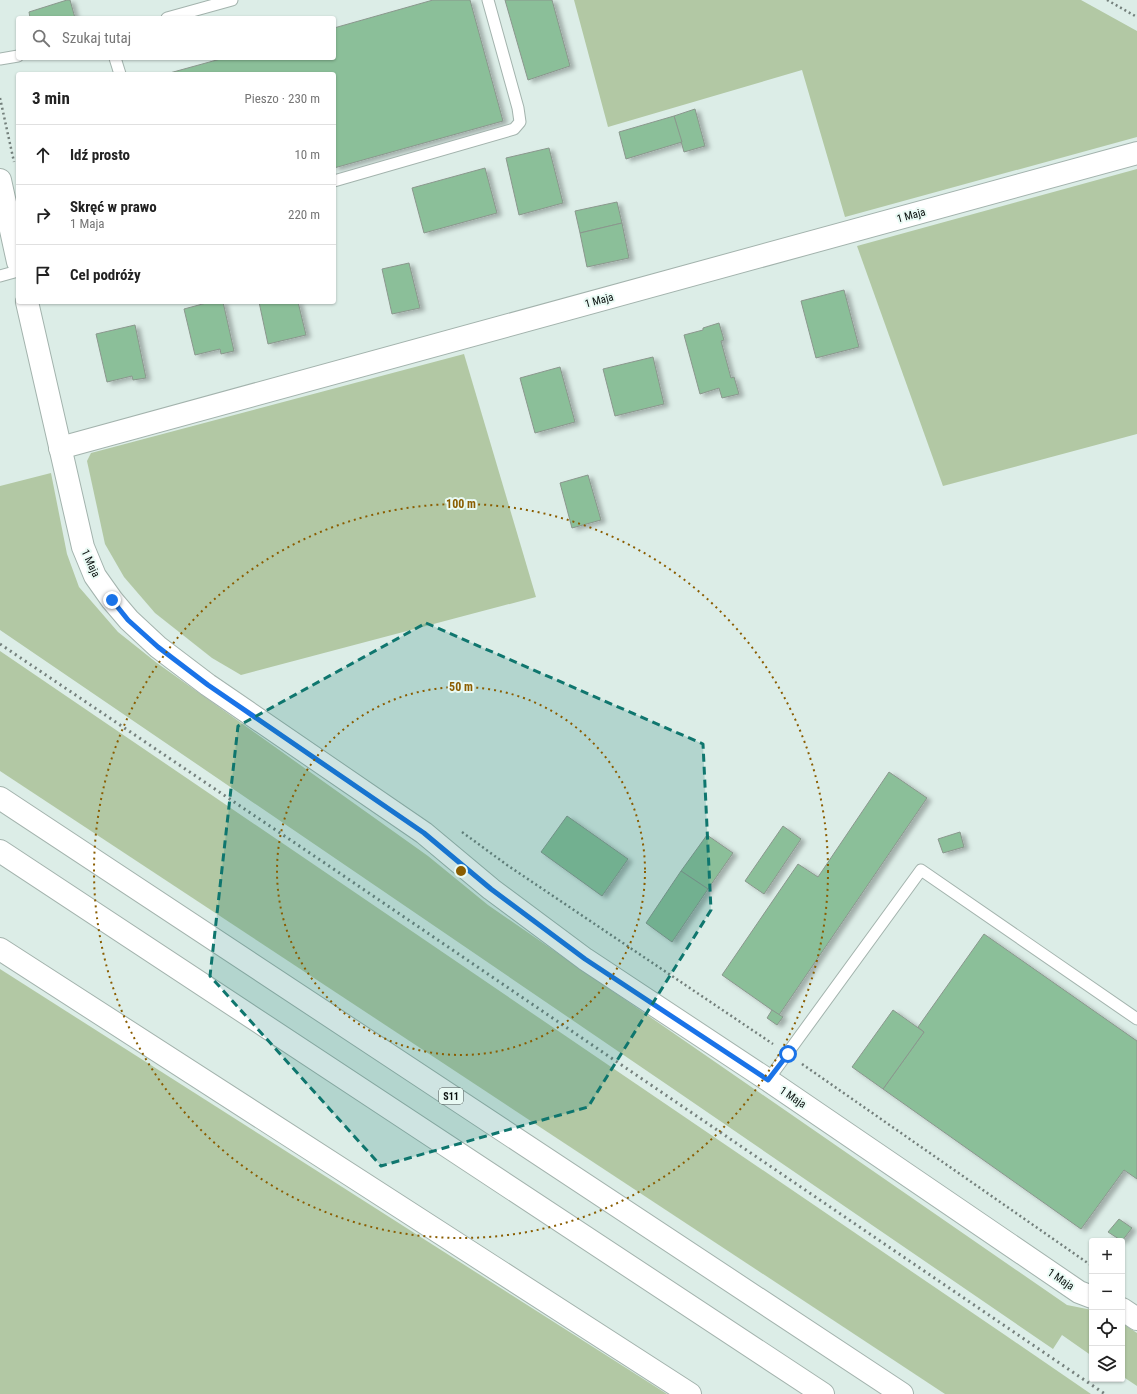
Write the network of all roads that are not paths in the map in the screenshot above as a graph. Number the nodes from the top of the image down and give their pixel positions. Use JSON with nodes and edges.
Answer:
{"nodes":[{"id":1,"x":232,"y":0,"type":"edge"},
{"id":2,"x":488,"y":0,"type":"edge"},
{"id":3,"x":174,"y":16,"type":"edge"},
{"id":4,"x":16,"y":56,"type":"edge"},
{"id":5,"x":0,"y":60,"type":"edge"},
{"id":6,"x":116,"y":60,"type":"edge"},
{"id":7,"x":119,"y":72,"type":"edge"},
{"id":8,"x":1137,"y":153,"type":"edge"},
{"id":9,"x":0,"y":180,"type":"edge"},
{"id":10,"x":336,"y":180,"type":"edge"},
{"id":11,"x":16,"y":253,"type":"edge"},
{"id":12,"x":16,"y":272,"type":"edge"},
{"id":13,"x":0,"y":276,"type":"edge"},
{"id":14,"x":27,"y":304,"type":"edge"},
{"id":15,"x":60,"y":448,"type":"junction"},
{"id":16,"x":0,"y":798,"type":"edge"},
{"id":17,"x":0,"y":851,"type":"edge"},
{"id":18,"x":0,"y":949,"type":"edge"},
{"id":19,"x":1137,"y":1018,"type":"edge"},
{"id":20,"x":768,"y":1080,"type":"junction"},
{"id":21,"x":1089,"y":1296,"type":"edge"},
{"id":22,"x":1124,"y":1310,"type":"edge"},
{"id":23,"x":1137,"y":1319,"type":"edge"},
{"id":24,"x":690,"y":1394,"type":"edge"},
{"id":25,"x":823,"y":1394,"type":"edge"},
{"id":26,"x":902,"y":1394,"type":"edge"}],
"edges":[{"from":1,"to":3,"type":"lane"},
{"from":2,"to":10,"type":"lane"},
{"from":4,"to":5,"type":"lane"},
{"from":6,"to":7,"type":"lane"},
{"from":8,"to":15,"type":"main road","name":"1 Maja"},
{"from":9,"to":11,"type":"main road"},
{"from":12,"to":13,"type":"lane"},
{"from":14,"to":15,"type":"main road","name":"1 Maja"},
{"from":15,"to":20,"type":"main road","name":"1 Maja"},
{"from":16,"to":26,"type":"main road","number":"S11"},
{"from":17,"to":25,"type":"main road"},
{"from":18,"to":24,"type":"main road"},
{"from":19,"to":20,"type":"lane"},
{"from":20,"to":21,"type":"main road","name":"1 Maja"},
{"from":22,"to":23,"type":"main road"}]}
